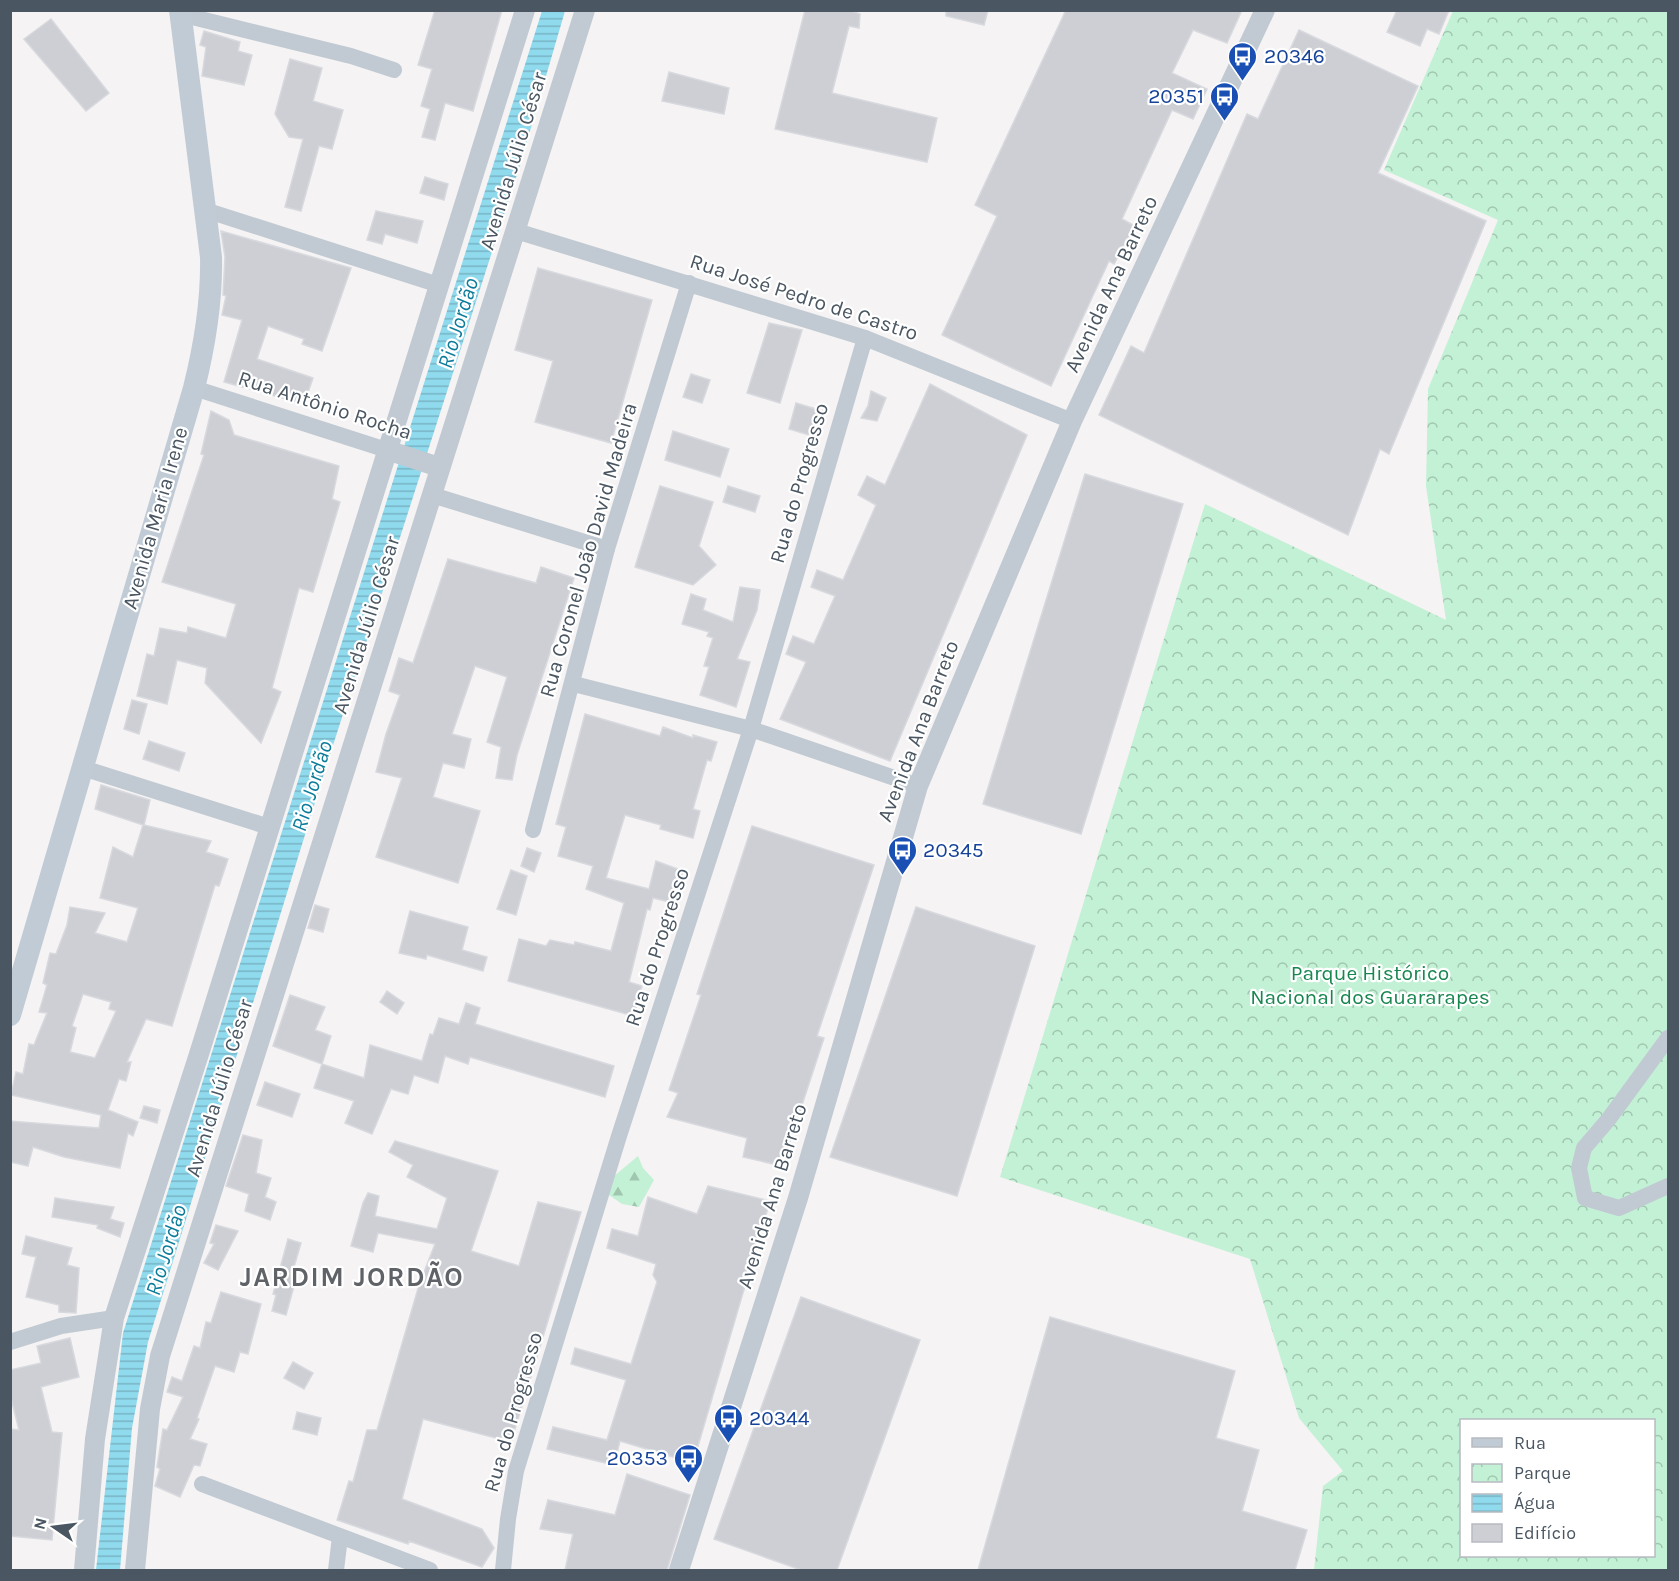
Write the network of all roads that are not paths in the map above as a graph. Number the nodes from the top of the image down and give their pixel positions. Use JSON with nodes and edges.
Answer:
{"nodes":[{"id":1,"x":525,"y":10,"type":"edge"},
{"id":2,"x":585,"y":10,"type":"edge"},
{"id":3,"x":1265,"y":10,"type":"edge"},
{"id":4,"x":180,"y":12,"type":"edge"},
{"id":5,"x":394,"y":70,"type":"dead end"},
{"id":6,"x":205,"y":210,"type":"junction"},
{"id":7,"x":516,"y":231,"type":"junction"},
{"id":8,"x":689,"y":283,"type":"junction"},
{"id":9,"x":438,"y":285,"type":"junction"},
{"id":10,"x":865,"y":338,"type":"junction"},
{"id":11,"x":194,"y":388,"type":"junction"},
{"id":12,"x":1072,"y":421,"type":"junction"},
{"id":13,"x":390,"y":452,"type":"junction"},
{"id":14,"x":438,"y":466,"type":"junction"},
{"id":15,"x":432,"y":495,"type":"junction"},
{"id":16,"x":607,"y":549,"type":"junction"},
{"id":17,"x":574,"y":684,"type":"junction"},
{"id":18,"x":751,"y":729,"type":"junction"},
{"id":19,"x":82,"y":768,"type":"junction"},
{"id":20,"x":918,"y":786,"type":"junction"},
{"id":21,"x":269,"y":827,"type":"junction"},
{"id":22,"x":533,"y":830,"type":"dead end"},
{"id":23,"x":10,"y":1015,"type":"edge"},
{"id":24,"x":1668,"y":1038,"type":"edge"},
{"id":25,"x":1668,"y":1186,"type":"edge"},
{"id":26,"x":114,"y":1318,"type":"junction"},
{"id":27,"x":10,"y":1342,"type":"edge"},
{"id":28,"x":202,"y":1484,"type":"dead end"},
{"id":29,"x":340,"y":1537,"type":"junction"},
{"id":30,"x":84,"y":1570,"type":"edge"},
{"id":31,"x":135,"y":1570,"type":"edge"},
{"id":32,"x":336,"y":1570,"type":"edge"},
{"id":33,"x":430,"y":1570,"type":"edge"},
{"id":34,"x":503,"y":1570,"type":"edge"},
{"id":35,"x":679,"y":1570,"type":"edge"}],
"edges":[{"from":1,"to":9,"type":"street","name":"Avenida Júlio César"},
{"from":2,"to":7,"type":"street","name":"Avenida Júlio César"},
{"from":3,"to":12,"type":"street","name":"Avenida Ana Barreto"},
{"from":4,"to":5,"type":"street"},
{"from":4,"to":6,"type":"main road","name":"Avenida Maria Irene"},
{"from":6,"to":9,"type":"street"},
{"from":6,"to":11,"type":"main road","name":"Avenida Maria Irene"},
{"from":7,"to":8,"type":"street","name":"Rua José Pedro de Castro"},
{"from":7,"to":14,"type":"street","name":"Avenida Júlio César"},
{"from":8,"to":10,"type":"street","name":"Rua José Pedro de Castro"},
{"from":8,"to":16,"type":"street","name":"Rua Coronel João David Madeira"},
{"from":9,"to":13,"type":"street","name":"Avenida Júlio César"},
{"from":10,"to":12,"type":"street","name":"Rua José Pedro de Castro"},
{"from":10,"to":18,"type":"street","name":"Rua do Progresso"},
{"from":11,"to":13,"type":"street","name":"Rua Antônio Rocha"},
{"from":11,"to":19,"type":"main road","name":"Avenida Maria Irene"},
{"from":12,"to":20,"type":"street","name":"Avenida Ana Barreto"},
{"from":13,"to":14,"type":"street","name":"Rua Antônio Rocha"},
{"from":13,"to":21,"type":"street","name":"Avenida Júlio César"},
{"from":14,"to":15,"type":"street","name":"Avenida Júlio César"},
{"from":15,"to":16,"type":"street"},
{"from":15,"to":31,"type":"street","name":"Avenida Júlio César"},
{"from":16,"to":17,"type":"street","name":"Rua Coronel João David Madeira"},
{"from":17,"to":18,"type":"street"},
{"from":17,"to":22,"type":"street","name":"Rua Coronel João David Madeira"},
{"from":18,"to":20,"type":"street"},
{"from":18,"to":34,"type":"street","name":"Rua do Progresso"},
{"from":19,"to":21,"type":"street"},
{"from":19,"to":23,"type":"main road","name":"Avenida Maria Irene"},
{"from":20,"to":35,"type":"street","name":"Avenida Ana Barreto"},
{"from":21,"to":26,"type":"street","name":"Avenida Júlio César"},
{"from":24,"to":25,"type":"street"},
{"from":26,"to":27,"type":"street"},
{"from":26,"to":30,"type":"street","name":"Avenida Júlio César"},
{"from":28,"to":29,"type":"street"},
{"from":29,"to":32,"type":"street"},
{"from":29,"to":33,"type":"street"}]}
